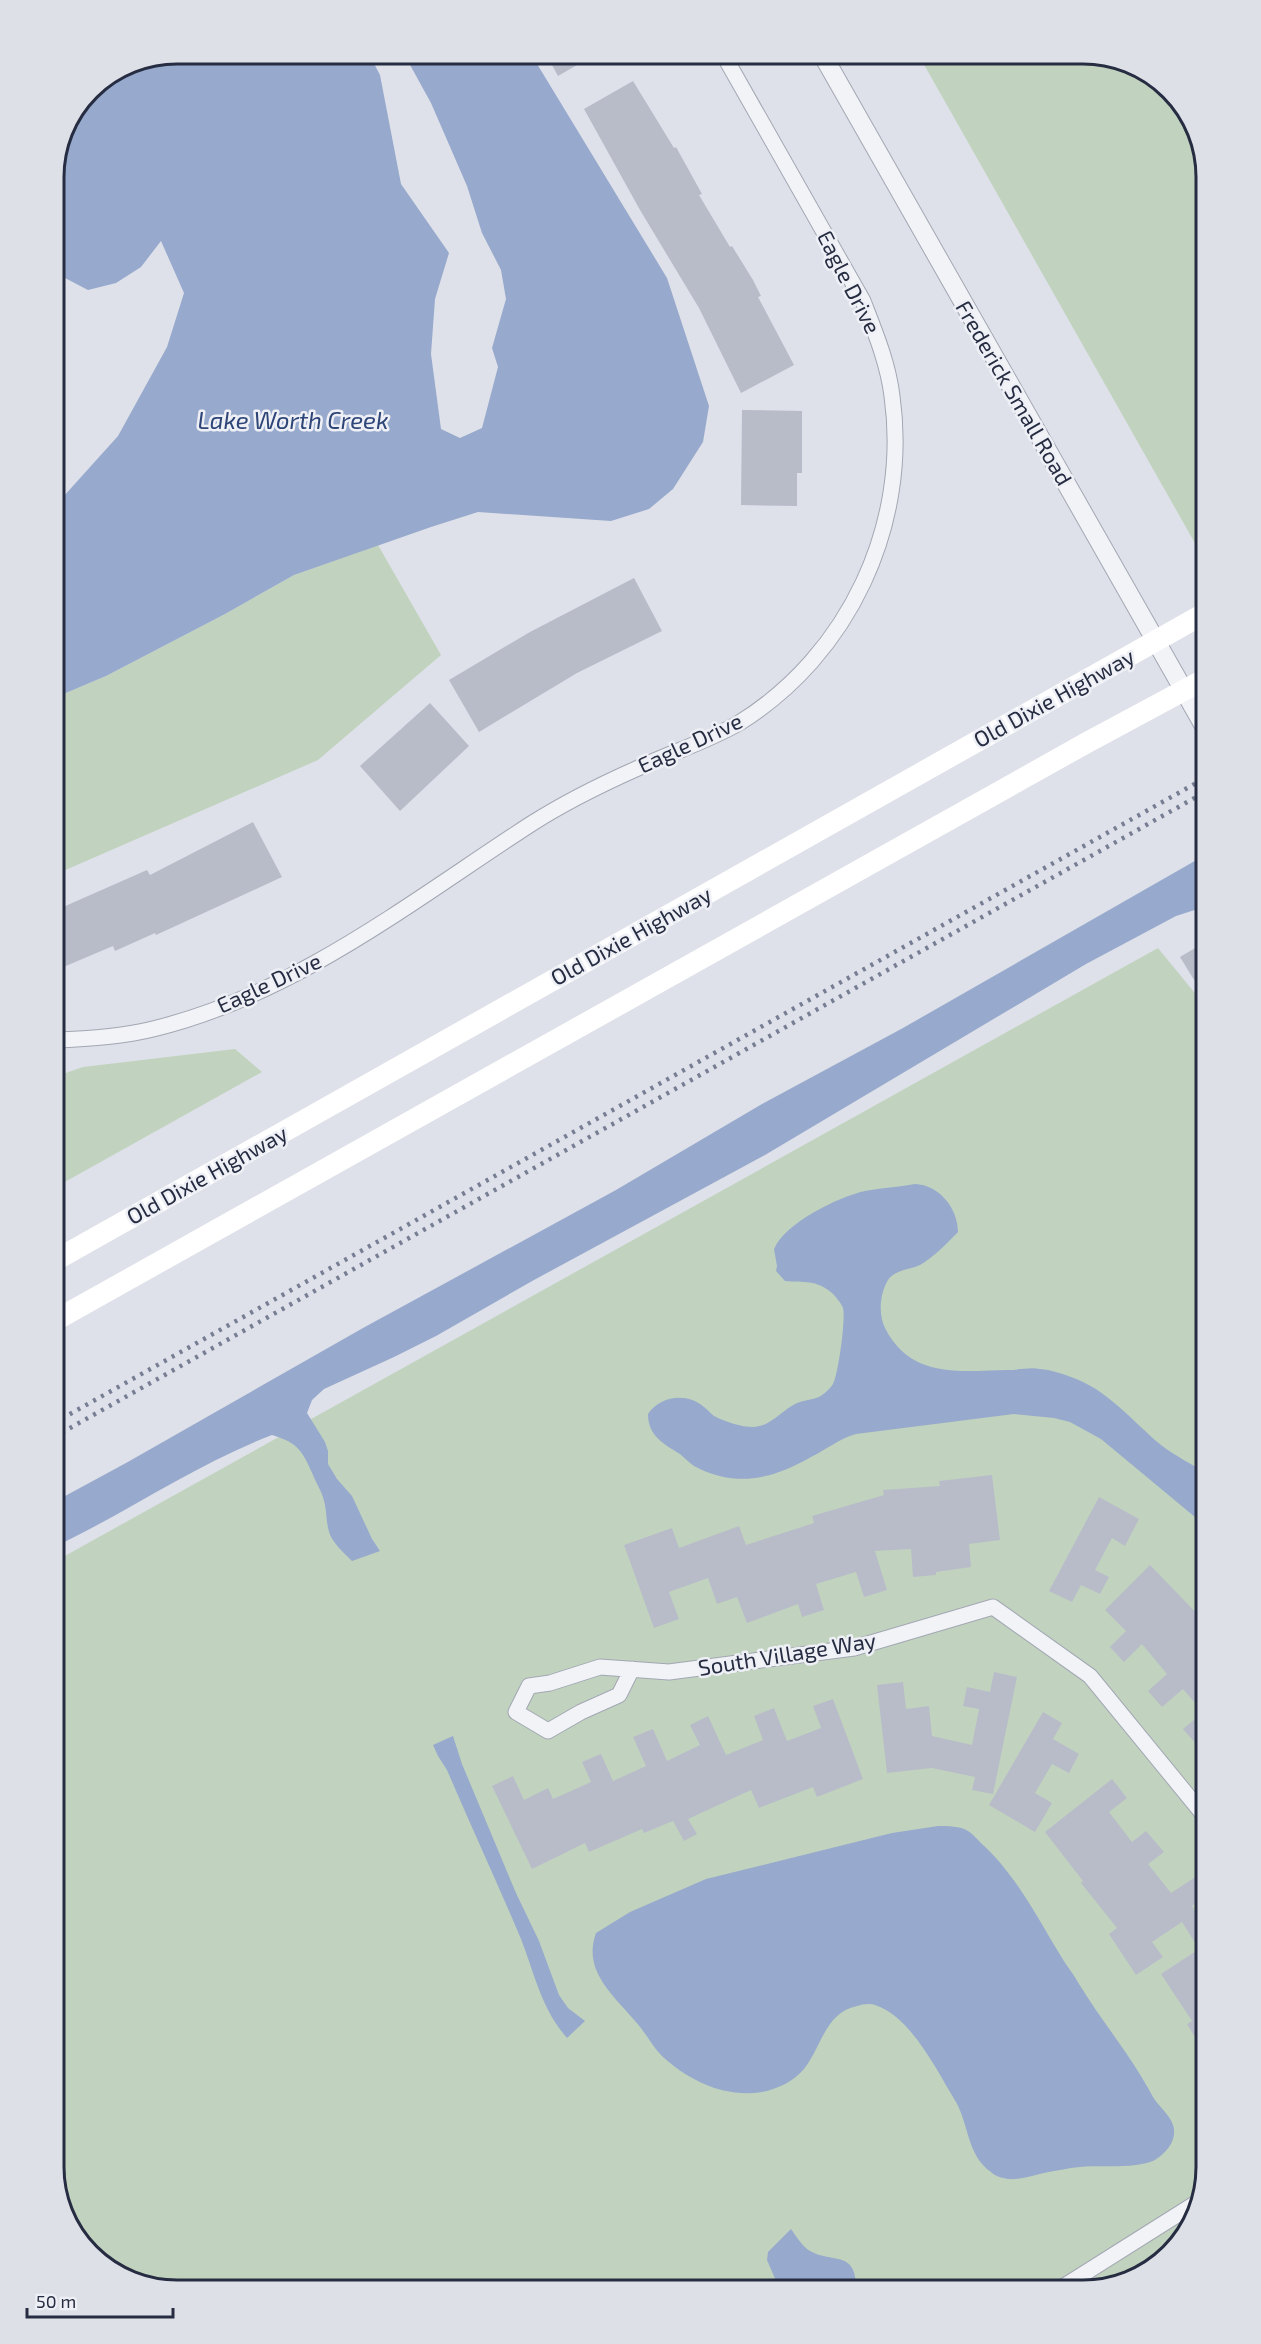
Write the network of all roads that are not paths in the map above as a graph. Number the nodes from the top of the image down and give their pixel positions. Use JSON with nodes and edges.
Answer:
{"nodes":[{"id":1,"x":729,"y":65,"type":"edge"},
{"id":2,"x":828,"y":65,"type":"edge"},
{"id":3,"x":1196,"y":618,"type":"edge"},
{"id":4,"x":1155,"y":642,"type":"junction"},
{"id":5,"x":1196,"y":684,"type":"edge"},
{"id":6,"x":1184,"y":691,"type":"junction"},
{"id":7,"x":1196,"y":712,"type":"edge"},
{"id":8,"x":65,"y":1039,"type":"edge"},
{"id":9,"x":64,"y":1255,"type":"edge"},
{"id":10,"x":64,"y":1315,"type":"edge"},
{"id":11,"x":632,"y":1669,"type":"junction"},
{"id":12,"x":1196,"y":1806,"type":"edge"},
{"id":13,"x":1188,"y":2208,"type":"edge"},
{"id":14,"x":1074,"y":2280,"type":"edge"}],
"edges":[{"from":1,"to":8,"type":"street","name":"Eagle Drive"},
{"from":2,"to":4,"type":"street","name":"Frederick Small Road"},
{"from":3,"to":4,"type":"main road","name":"Old Dixie Highway"},
{"from":4,"to":6,"type":"street","name":"Frederick Small Road"},
{"from":4,"to":9,"type":"main road","name":"Old Dixie Highway"},
{"from":5,"to":6,"type":"main road"},
{"from":6,"to":7,"type":"street","name":"Frederick Small Road"},
{"from":6,"to":10,"type":"main road"},
{"from":11,"to":11,"type":"street","name":"South Village Way"},
{"from":11,"to":12,"type":"street","name":"South Village Way"},
{"from":13,"to":14,"type":"street"}]}
